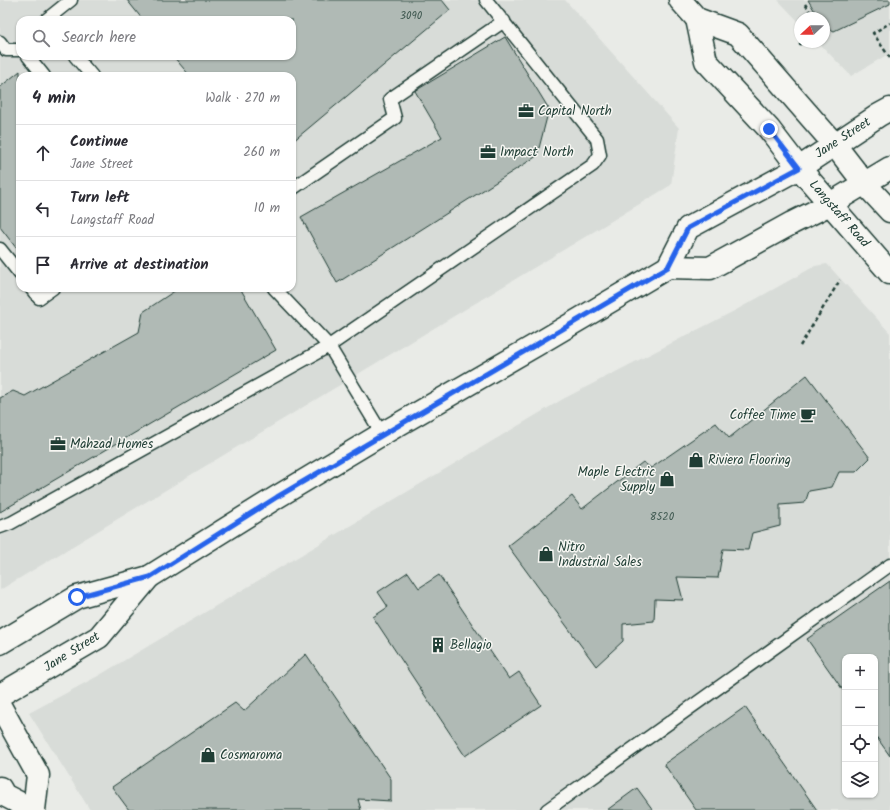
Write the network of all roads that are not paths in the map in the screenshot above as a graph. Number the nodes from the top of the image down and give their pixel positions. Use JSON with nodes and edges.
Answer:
{"nodes":[{"id":1,"x":70,"y":0,"type":"edge"},
{"id":2,"x":486,"y":0,"type":"edge"},
{"id":3,"x":680,"y":0,"type":"edge"},
{"id":4,"x":51,"y":16,"type":"edge"},
{"id":5,"x":697,"y":19,"type":"junction"},
{"id":6,"x":504,"y":21,"type":"junction"},
{"id":7,"x":2,"y":49,"type":"edge"},
{"id":8,"x":16,"y":50,"type":"edge"},
{"id":9,"x":31,"y":60,"type":"edge"},
{"id":10,"x":78,"y":60,"type":"edge"},
{"id":11,"x":41,"y":72,"type":"edge"},
{"id":12,"x":89,"y":72,"type":"edge"},
{"id":13,"x":890,"y":109,"type":"edge"},
{"id":14,"x":834,"y":144,"type":"junction"},
{"id":15,"x":799,"y":168,"type":"junction"},
{"id":16,"x":890,"y":168,"type":"edge"},
{"id":17,"x":865,"y":184,"type":"junction"},
{"id":18,"x":296,"y":186,"type":"edge"},
{"id":19,"x":830,"y":204,"type":"junction"},
{"id":20,"x":890,"y":211,"type":"edge"},
{"id":21,"x":0,"y":249,"type":"edge"},
{"id":22,"x":668,"y":267,"type":"junction"},
{"id":23,"x":16,"y":269,"type":"edge"},
{"id":24,"x":890,"y":272,"type":"edge"},
{"id":25,"x":34,"y":292,"type":"edge"},
{"id":26,"x":47,"y":292,"type":"edge"},
{"id":27,"x":278,"y":292,"type":"edge"},
{"id":28,"x":328,"y":346,"type":"junction"},
{"id":29,"x":382,"y":434,"type":"junction"},
{"id":30,"x":0,"y":527,"type":"edge"},
{"id":31,"x":890,"y":564,"type":"edge"},
{"id":32,"x":150,"y":577,"type":"junction"},
{"id":33,"x":0,"y":643,"type":"edge"},
{"id":34,"x":0,"y":695,"type":"edge"},
{"id":35,"x":0,"y":706,"type":"edge"},
{"id":36,"x":0,"y":788,"type":"edge"},
{"id":37,"x":34,"y":810,"type":"edge"},
{"id":38,"x":547,"y":810,"type":"edge"}],
"edges":[{"from":1,"to":4,"type":"lane"},
{"from":2,"to":6,"type":"lane"},
{"from":3,"to":5,"type":"main road","name":"Langstaff Road"},
{"from":5,"to":14,"type":"main road","name":"Langstaff Road"},
{"from":5,"to":15,"type":"main road","name":"Langstaff Road"},
{"from":6,"to":18,"type":"lane"},
{"from":6,"to":28,"type":"lane"},
{"from":7,"to":8,"type":"lane"},
{"from":9,"to":11,"type":"lane"},
{"from":10,"to":12,"type":"lane"},
{"from":13,"to":14,"type":"main road","name":"Jane Street"},
{"from":14,"to":15,"type":"main road","name":"Jane Street"},
{"from":14,"to":17,"type":"main road","name":"Langstaff Road"},
{"from":15,"to":19,"type":"main road","name":"Langstaff Road"},
{"from":15,"to":22,"type":"main road","name":"Jane Street"},
{"from":16,"to":17,"type":"main road"},
{"from":17,"to":19,"type":"main road"},
{"from":17,"to":20,"type":"main road","name":"Langstaff Road"},
{"from":19,"to":22,"type":"main road"},
{"from":19,"to":24,"type":"main road","name":"Langstaff Road"},
{"from":21,"to":23,"type":"lane"},
{"from":22,"to":29,"type":"main road","name":"Jane Street"},
{"from":25,"to":26,"type":"lane"},
{"from":27,"to":28,"type":"lane"},
{"from":28,"to":29,"type":"lane"},
{"from":28,"to":30,"type":"lane"},
{"from":29,"to":32,"type":"main road","name":"Jane Street"},
{"from":31,"to":38,"type":"lane"},
{"from":32,"to":33,"type":"main road","name":"Jane Street"},
{"from":32,"to":34,"type":"main road","name":"Jane Street"},
{"from":35,"to":37,"type":"main road"},
{"from":36,"to":37,"type":"main road"}]}
